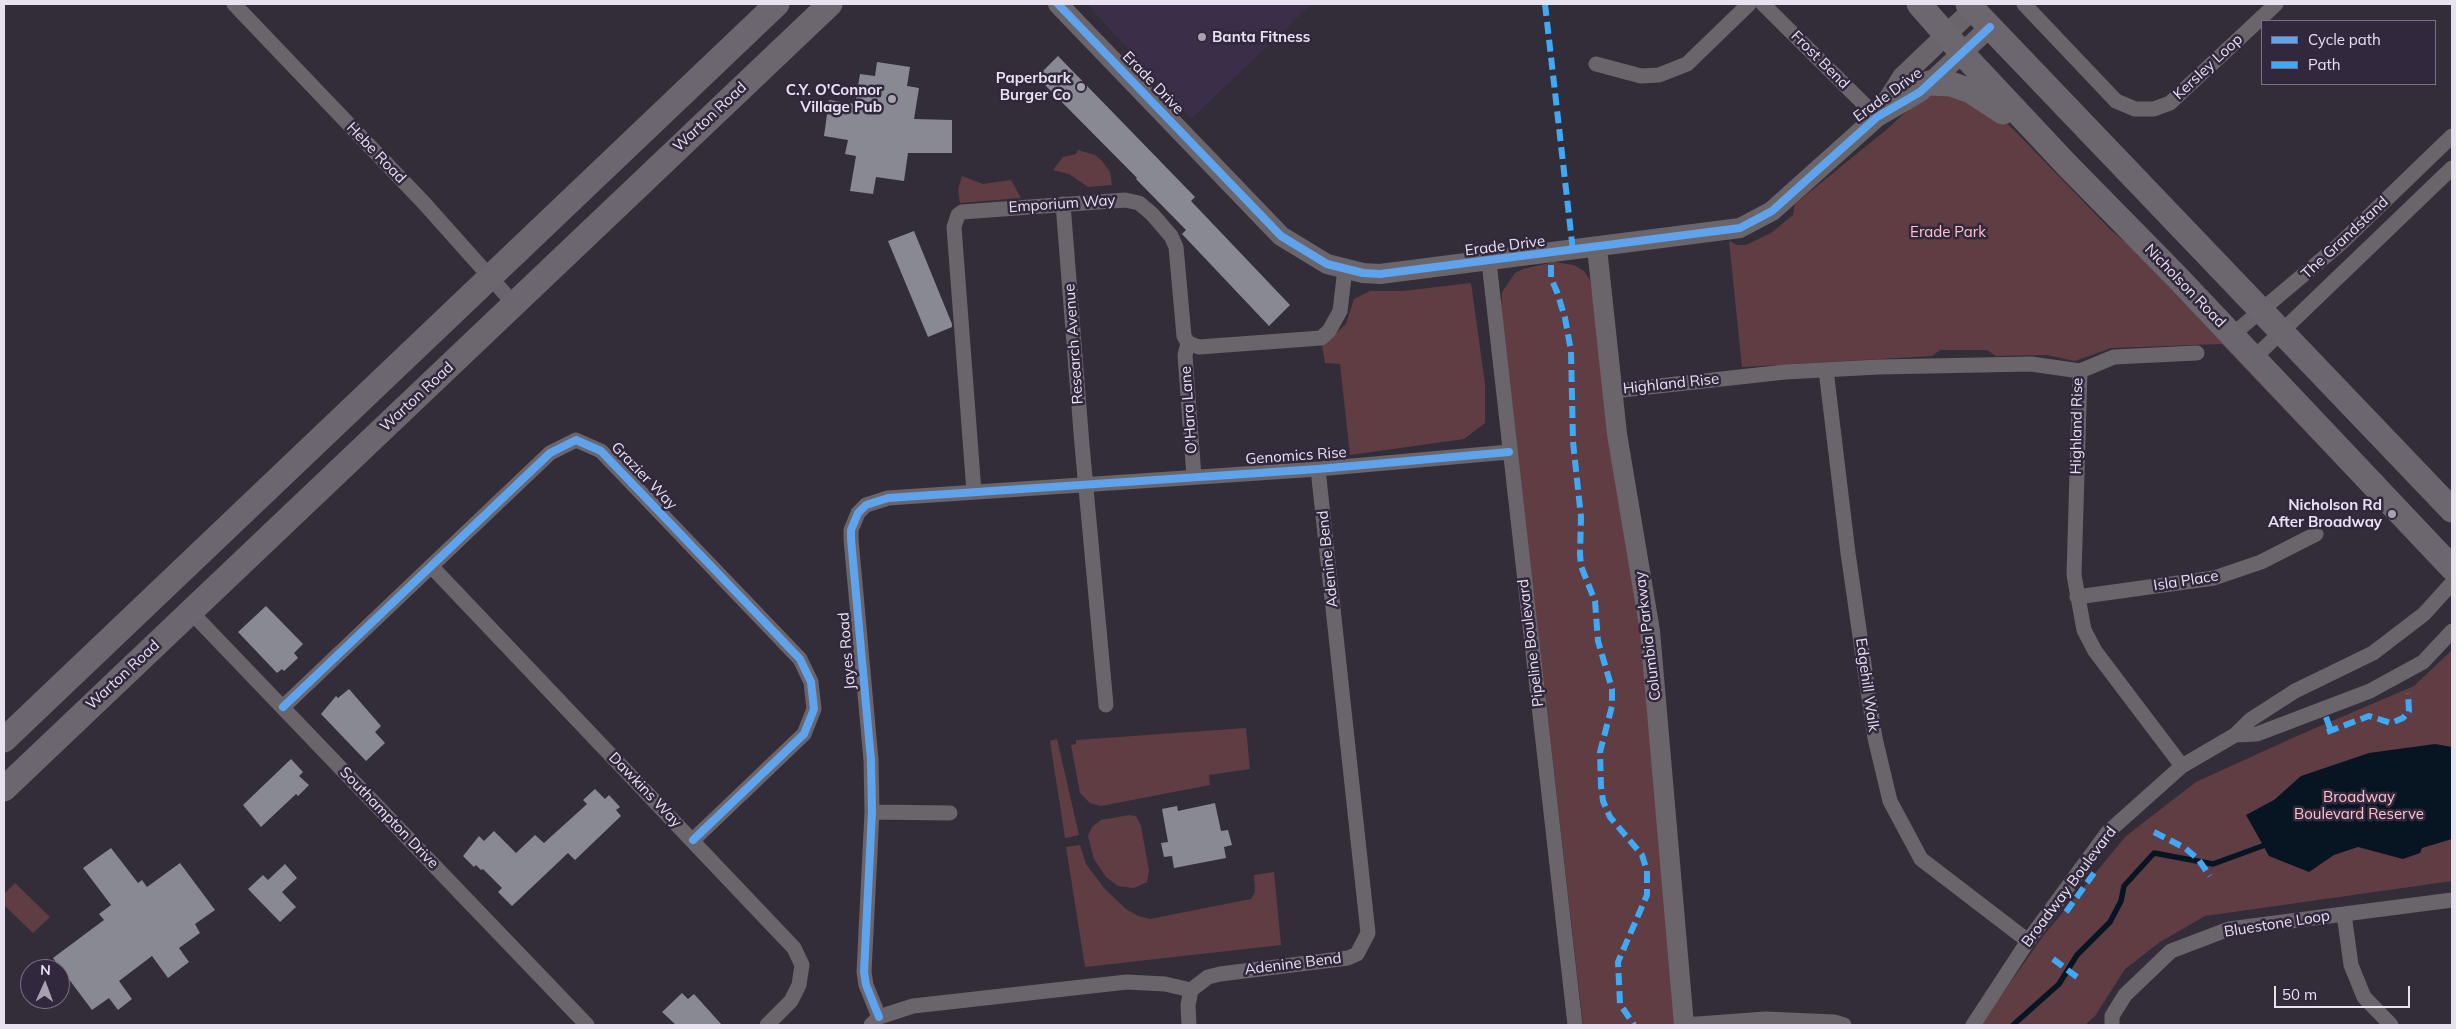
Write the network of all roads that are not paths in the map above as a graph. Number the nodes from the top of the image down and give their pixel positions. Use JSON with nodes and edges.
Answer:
{"nodes":[{"id":1,"x":234,"y":4,"type":"edge"},
{"id":2,"x":778,"y":4,"type":"edge"},
{"id":3,"x":830,"y":4,"type":"edge"},
{"id":4,"x":1058,"y":4,"type":"edge"},
{"id":5,"x":1749,"y":4,"type":"edge"},
{"id":6,"x":1763,"y":4,"type":"edge"},
{"id":7,"x":1919,"y":4,"type":"edge"},
{"id":8,"x":2024,"y":4,"type":"edge"},
{"id":9,"x":2276,"y":4,"type":"edge"},
{"id":10,"x":1977,"y":13,"type":"edge"},
{"id":11,"x":1954,"y":45,"type":"junction"},
{"id":12,"x":1596,"y":64,"type":"dead end"},
{"id":13,"x":1930,"y":82,"type":"junction"},
{"id":14,"x":1877,"y":117,"type":"junction"},
{"id":15,"x":2452,"y":136,"type":"edge"},
{"id":16,"x":2067,"y":165,"type":"junction"},
{"id":17,"x":2452,"y":168,"type":"edge"},
{"id":18,"x":1063,"y":204,"type":"junction"},
{"id":19,"x":1597,"y":248,"type":"junction"},
{"id":20,"x":1489,"y":262,"type":"junction"},
{"id":21,"x":1345,"y":269,"type":"junction"},
{"id":22,"x":489,"y":278,"type":"junction"},
{"id":23,"x":515,"y":304,"type":"junction"},
{"id":24,"x":2263,"y":310,"type":"junction"},
{"id":25,"x":2283,"y":332,"type":"junction"},
{"id":26,"x":2232,"y":335,"type":"junction"},
{"id":27,"x":1188,"y":343,"type":"junction"},
{"id":28,"x":2197,"y":353,"type":"dead end"},
{"id":29,"x":2254,"y":358,"type":"junction"},
{"id":30,"x":1826,"y":370,"type":"junction"},
{"id":31,"x":2080,"y":371,"type":"junction"},
{"id":32,"x":1613,"y":391,"type":"junction"},
{"id":33,"x":1509,"y":452,"type":"junction"},
{"id":34,"x":1318,"y":469,"type":"junction"},
{"id":35,"x":1194,"y":476,"type":"junction"},
{"id":36,"x":1085,"y":484,"type":"junction"},
{"id":37,"x":974,"y":492,"type":"junction"},
{"id":38,"x":2452,"y":510,"type":"edge"},
{"id":39,"x":2316,"y":534,"type":"dead end"},
{"id":40,"x":432,"y":567,"type":"junction"},
{"id":41,"x":2452,"y":568,"type":"edge"},
{"id":42,"x":2452,"y":584,"type":"edge"},
{"id":43,"x":2077,"y":597,"type":"junction"},
{"id":44,"x":191,"y":612,"type":"junction"},
{"id":45,"x":2452,"y":631,"type":"edge"},
{"id":46,"x":1106,"y":705,"type":"dead end"},
{"id":47,"x":283,"y":707,"type":"junction"},
{"id":48,"x":2234,"y":735,"type":"junction"},
{"id":49,"x":4,"y":740,"type":"edge"},
{"id":50,"x":2182,"y":766,"type":"junction"},
{"id":51,"x":5,"y":785,"type":"edge"},
{"id":52,"x":872,"y":812,"type":"junction"},
{"id":53,"x":950,"y":813,"type":"dead end"},
{"id":54,"x":693,"y":840,"type":"junction"},
{"id":55,"x":2452,"y":900,"type":"edge"},
{"id":56,"x":2344,"y":914,"type":"junction"},
{"id":57,"x":2028,"y":941,"type":"junction"},
{"id":58,"x":1192,"y":990,"type":"junction"},
{"id":59,"x":875,"y":1021,"type":"edge"},
{"id":60,"x":587,"y":1025,"type":"edge"},
{"id":61,"x":767,"y":1025,"type":"edge"},
{"id":62,"x":1189,"y":1025,"type":"edge"},
{"id":63,"x":1575,"y":1025,"type":"edge"},
{"id":64,"x":1684,"y":1025,"type":"edge"},
{"id":65,"x":1844,"y":1025,"type":"edge"},
{"id":66,"x":1973,"y":1025,"type":"edge"},
{"id":67,"x":2112,"y":1025,"type":"edge"},
{"id":68,"x":2391,"y":1025,"type":"edge"}],
"edges":[{"from":1,"to":22,"type":"street","name":"Hebe Road"},
{"from":2,"to":22,"type":"main road"},
{"from":3,"to":23,"type":"main road","name":"Warton Road"},
{"from":4,"to":21,"type":"street","name":"Erade Drive"},
{"from":5,"to":12,"type":"street"},
{"from":6,"to":14,"type":"street","name":"Frost Bend"},
{"from":7,"to":11,"type":"main road","name":"Nicholson Road"},
{"from":8,"to":9,"type":"street","name":"Kersley Loop"},
{"from":10,"to":11,"type":"street","name":"Erade Drive"},
{"from":10,"to":24,"type":"main road"},
{"from":11,"to":13,"type":"street","name":"Erade Drive"},
{"from":11,"to":14,"type":"street","name":"Erade Drive"},
{"from":11,"to":16,"type":"main road","name":"Nicholson Road"},
{"from":13,"to":14,"type":"street","name":"Erade Drive"},
{"from":13,"to":16,"type":"main road"},
{"from":14,"to":19,"type":"street","name":"Erade Drive"},
{"from":15,"to":24,"type":"street","name":"The Grandstand"},
{"from":16,"to":26,"type":"main road","name":"Nicholson Road"},
{"from":17,"to":25,"type":"street","name":"The Grandstand"},
{"from":18,"to":27,"type":"street","name":"Emporium Way"},
{"from":18,"to":36,"type":"street","name":"Research Avenue"},
{"from":18,"to":37,"type":"street","name":"Emporium Way"},
{"from":19,"to":20,"type":"street","name":"Erade Drive"},
{"from":19,"to":32,"type":"street","name":"Columbia Parkway"},
{"from":20,"to":21,"type":"street","name":"Erade Drive"},
{"from":20,"to":33,"type":"street","name":"Pipeline Boulevard"},
{"from":21,"to":27,"type":"street"},
{"from":22,"to":23,"type":"street","name":"Hebe Road"},
{"from":22,"to":49,"type":"main road"},
{"from":23,"to":44,"type":"main road","name":"Warton Road"},
{"from":24,"to":25,"type":"main road"},
{"from":24,"to":26,"type":"street","name":"The Grandstand"},
{"from":25,"to":29,"type":"street","name":"The Grandstand"},
{"from":25,"to":38,"type":"main road"},
{"from":26,"to":29,"type":"main road","name":"Nicholson Road"},
{"from":27,"to":35,"type":"street","name":"O'Hara Lane"},
{"from":28,"to":31,"type":"street"},
{"from":29,"to":41,"type":"main road","name":"Nicholson Road"},
{"from":30,"to":31,"type":"street","name":"Highland Rise"},
{"from":30,"to":32,"type":"street","name":"Highland Rise"},
{"from":30,"to":57,"type":"street","name":"Edgehill Walk"},
{"from":31,"to":43,"type":"street","name":"Highland Rise"},
{"from":32,"to":64,"type":"street","name":"Columbia Parkway"},
{"from":33,"to":34,"type":"street","name":"Genomics Rise"},
{"from":33,"to":63,"type":"street","name":"Pipeline Boulevard"},
{"from":34,"to":35,"type":"street","name":"Genomics Rise"},
{"from":34,"to":58,"type":"street","name":"Adenine Bend"},
{"from":35,"to":36,"type":"street","name":"Genomics Rise"},
{"from":36,"to":37,"type":"street","name":"Jayes Road"},
{"from":36,"to":46,"type":"street"},
{"from":37,"to":52,"type":"street","name":"Jayes Road"},
{"from":39,"to":43,"type":"street","name":"Isla Place"},
{"from":40,"to":47,"type":"street","name":"Grazier Way"},
{"from":40,"to":54,"type":"street","name":"Dawkins Way"},
{"from":40,"to":54,"type":"street","name":"Grazier Way"},
{"from":42,"to":48,"type":"street","name":"Broadway Boulevard"},
{"from":43,"to":50,"type":"street","name":"Highland Rise"},
{"from":44,"to":47,"type":"street","name":"Southampton Drive"},
{"from":44,"to":51,"type":"main road","name":"Warton Road"},
{"from":45,"to":48,"type":"street","name":"Broadway Boulevard"},
{"from":47,"to":60,"type":"street","name":"Southampton Drive"},
{"from":48,"to":50,"type":"street","name":"Broadway Boulevard"},
{"from":50,"to":57,"type":"street","name":"Broadway Boulevard"},
{"from":52,"to":53,"type":"street"},
{"from":52,"to":59,"type":"street","name":"Jayes Road"},
{"from":54,"to":61,"type":"street","name":"Dawkins Way"},
{"from":55,"to":56,"type":"street","name":"Bluestone Loop"},
{"from":56,"to":67,"type":"street","name":"Bluestone Loop"},
{"from":56,"to":68,"type":"street"},
{"from":57,"to":66,"type":"street","name":"Broadway Boulevard"},
{"from":58,"to":59,"type":"street"},
{"from":58,"to":62,"type":"street"},
{"from":64,"to":65,"type":"street"}]}
